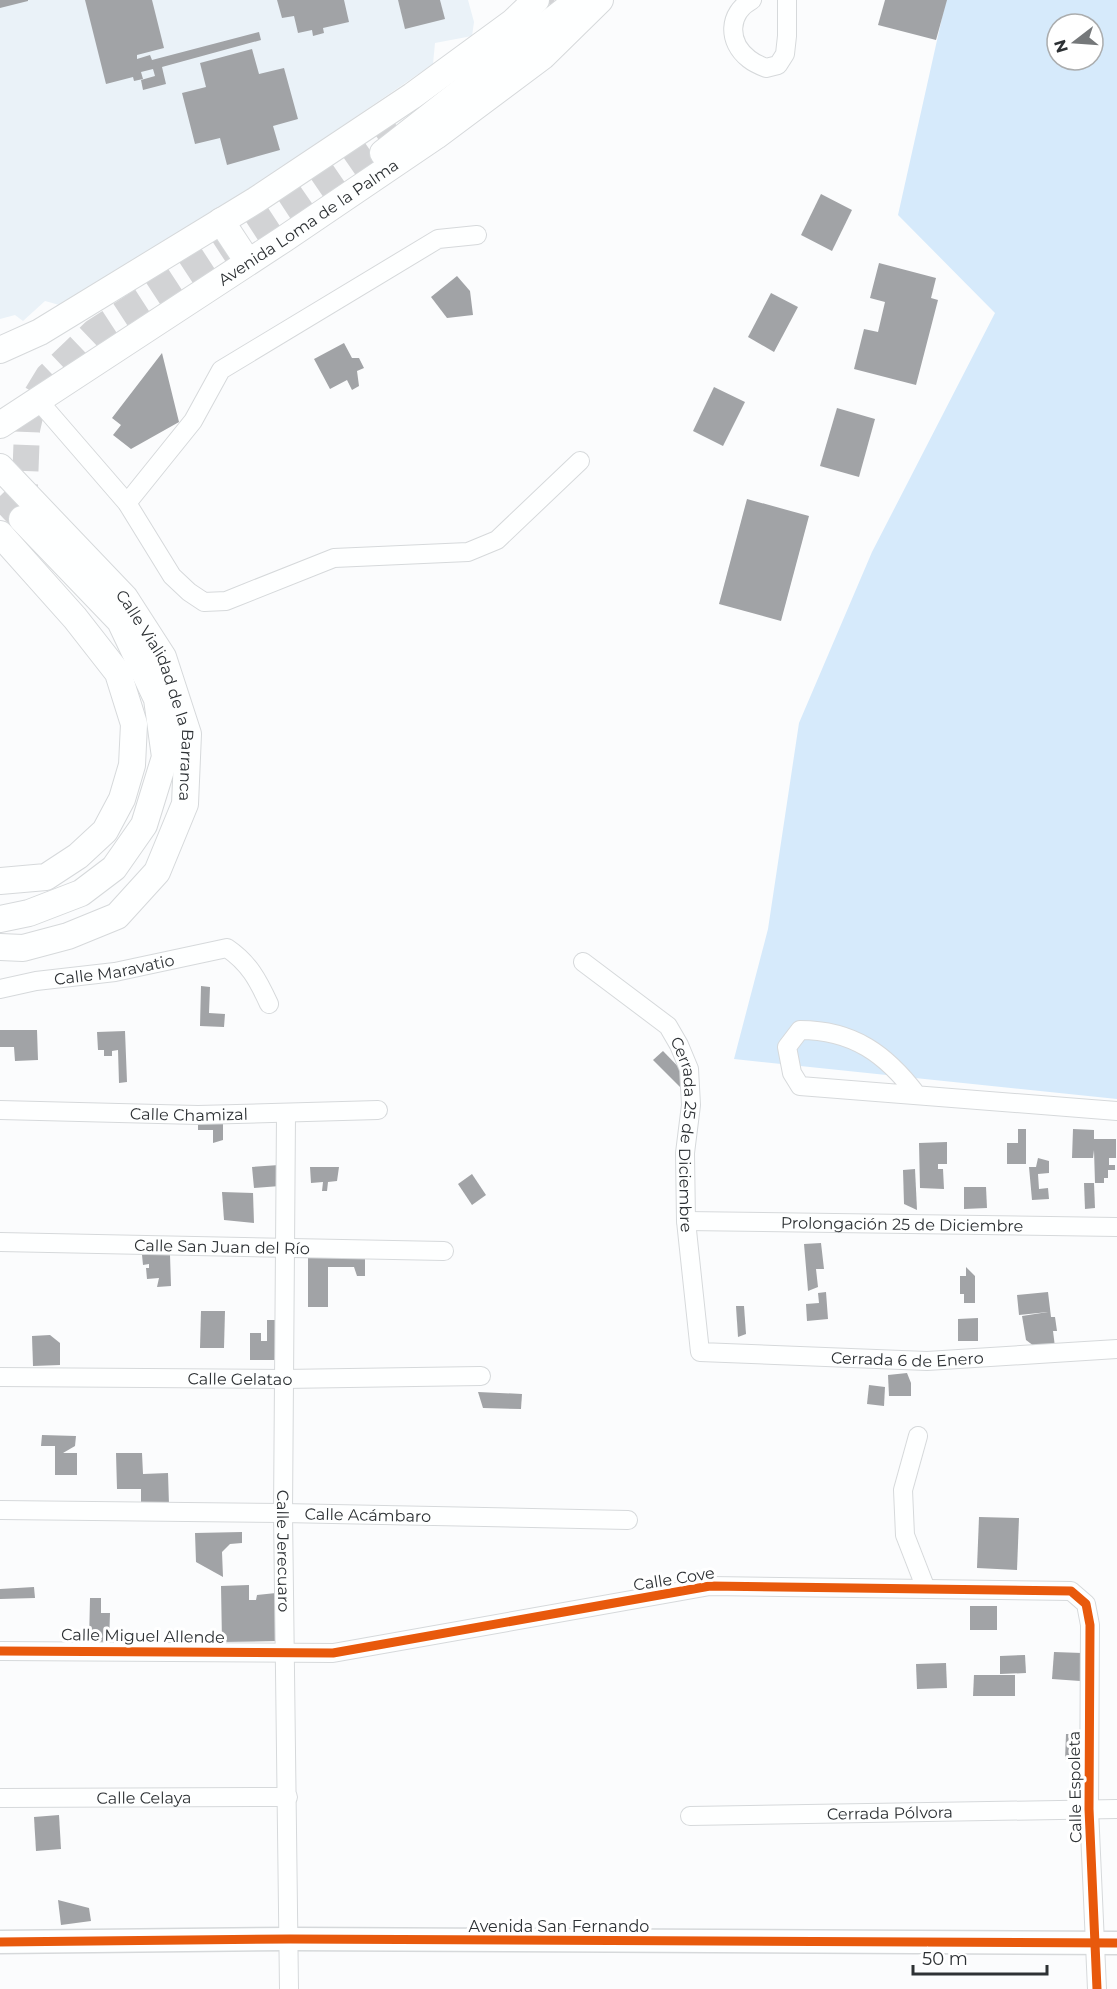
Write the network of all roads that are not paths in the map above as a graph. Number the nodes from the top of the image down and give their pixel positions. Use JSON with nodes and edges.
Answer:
{"nodes":[{"id":1,"x":536,"y":0,"type":"edge"},
{"id":2,"x":578,"y":0,"type":"edge"},
{"id":3,"x":600,"y":0,"type":"edge"},
{"id":4,"x":752,"y":0,"type":"edge"},
{"id":5,"x":787,"y":0,"type":"edge"},
{"id":6,"x":382,"y":154,"type":"dead end"},
{"id":7,"x":221,"y":221,"type":"junction"},
{"id":8,"x":477,"y":235,"type":"dead end"},
{"id":9,"x":248,"y":262,"type":"junction"},
{"id":10,"x":0,"y":351,"type":"edge"},
{"id":11,"x":37,"y":399,"type":"junction"},
{"id":12,"x":0,"y":424,"type":"edge"},
{"id":13,"x":580,"y":461,"type":"dead end"},
{"id":14,"x":11,"y":473,"type":"edge"},
{"id":15,"x":127,"y":503,"type":"junction"},
{"id":16,"x":31,"y":514,"type":"junction"},
{"id":17,"x":0,"y":534,"type":"tunnel mouth"},
{"id":18,"x":39,"y":551,"type":"dead end"},
{"id":19,"x":0,"y":880,"type":"edge"},
{"id":20,"x":0,"y":896,"type":"edge"},
{"id":21,"x":0,"y":919,"type":"edge"},
{"id":22,"x":0,"y":947,"type":"edge"},
{"id":23,"x":583,"y":962,"type":"dead end"},
{"id":24,"x":0,"y":988,"type":"edge"},
{"id":25,"x":268,"y":1004,"type":"dead end"},
{"id":26,"x":917,"y":1095,"type":"junction"},
{"id":27,"x":0,"y":1110,"type":"edge"},
{"id":28,"x":378,"y":1110,"type":"dead end"},
{"id":29,"x":1117,"y":1110,"type":"edge"},
{"id":30,"x":285,"y":1114,"type":"junction"},
{"id":31,"x":686,"y":1221,"type":"junction"},
{"id":32,"x":1117,"y":1227,"type":"edge"},
{"id":33,"x":0,"y":1242,"type":"edge"},
{"id":34,"x":284,"y":1246,"type":"junction"},
{"id":35,"x":444,"y":1251,"type":"dead end"},
{"id":36,"x":1117,"y":1349,"type":"edge"},
{"id":37,"x":700,"y":1353,"type":"joint"},
{"id":38,"x":481,"y":1376,"type":"dead end"},
{"id":39,"x":0,"y":1377,"type":"edge"},
{"id":40,"x":283,"y":1379,"type":"junction"},
{"id":41,"x":918,"y":1436,"type":"dead end"},
{"id":42,"x":0,"y":1510,"type":"edge"},
{"id":43,"x":283,"y":1512,"type":"junction"},
{"id":44,"x":628,"y":1520,"type":"dead end"},
{"id":45,"x":926,"y":1589,"type":"junction"},
{"id":46,"x":1071,"y":1591,"type":"joint"},
{"id":47,"x":0,"y":1651,"type":"edge"},
{"id":48,"x":286,"y":1652,"type":"junction"},
{"id":49,"x":288,"y":1797,"type":"junction"},
{"id":50,"x":0,"y":1798,"type":"edge"},
{"id":51,"x":1089,"y":1809,"type":"junction"},
{"id":52,"x":1117,"y":1809,"type":"edge"},
{"id":53,"x":690,"y":1816,"type":"dead end"},
{"id":54,"x":290,"y":1939,"type":"junction"},
{"id":55,"x":0,"y":1942,"type":"edge"},
{"id":56,"x":1107,"y":1943,"type":"edge"},
{"id":57,"x":289,"y":1989,"type":"edge"},
{"id":58,"x":1097,"y":1989,"type":"edge"}],
"edges":[{"from":1,"to":7,"type":"main road"},
{"from":2,"to":6,"type":"main road"},
{"from":3,"to":9,"type":"main road","name":"Avenida Loma de la Palma"},
{"from":4,"to":5,"type":"street"},
{"from":7,"to":9,"type":"main road"},
{"from":7,"to":10,"type":"main road"},
{"from":8,"to":15,"type":"street"},
{"from":9,"to":11,"type":"main road","name":"Avenida Loma de la Palma"},
{"from":11,"to":12,"type":"main road","name":"Avenida Loma de la Palma"},
{"from":11,"to":15,"type":"street"},
{"from":13,"to":15,"type":"street"},
{"from":14,"to":16,"type":"main road"},
{"from":16,"to":21,"type":"main road"},
{"from":16,"to":22,"type":"main road","name":"Calle Vialidad de la Barranca"},
{"from":17,"to":19,"type":"main road"},
{"from":18,"to":20,"type":"main road"},
{"from":23,"to":31,"type":"street","name":"Cerrada 25 de Diciembre"},
{"from":24,"to":25,"type":"street","name":"Calle Maravatio"},
{"from":26,"to":26,"type":"street"},
{"from":26,"to":29,"type":"street"},
{"from":27,"to":30,"type":"street","name":"Calle Chamizal"},
{"from":28,"to":30,"type":"street","name":"Calle Chamizal"},
{"from":30,"to":34,"type":"street","name":"Calle Jerecuaro"},
{"from":31,"to":32,"type":"street","name":"Prolongación 25 de Diciembre"},
{"from":31,"to":37,"type":"street","name":"Cerrada 25 de Diciembre"},
{"from":33,"to":34,"type":"street","name":"Calle San Juan del Río"},
{"from":34,"to":35,"type":"street","name":"Calle San Juan del Río"},
{"from":34,"to":40,"type":"street","name":"Calle Jerecuaro"},
{"from":36,"to":37,"type":"street","name":"Cerrada 6 de Enero"},
{"from":38,"to":40,"type":"street","name":"Calle Gelatao"},
{"from":39,"to":40,"type":"street","name":"Calle Gelatao"},
{"from":40,"to":43,"type":"street","name":"Calle Jerecuaro"},
{"from":41,"to":45,"type":"street"},
{"from":42,"to":43,"type":"street","name":"Calle Acámbaro"},
{"from":43,"to":44,"type":"street","name":"Calle Acámbaro"},
{"from":43,"to":48,"type":"street","name":"Calle Jerecuaro"},
{"from":45,"to":46,"type":"street","name":"Calle Cove"},
{"from":45,"to":48,"type":"street","name":"Calle Cove"},
{"from":46,"to":51,"type":"street","name":"Calle Espoleta"},
{"from":47,"to":48,"type":"street","name":"Calle Miguel Allende"},
{"from":48,"to":49,"type":"street","name":"Calle Jerecuaro"},
{"from":49,"to":50,"type":"street","name":"Calle Celaya"},
{"from":49,"to":54,"type":"street","name":"Calle Jerecuaro"},
{"from":51,"to":52,"type":"street","name":"Cerrada Pólvora"},
{"from":51,"to":53,"type":"street","name":"Cerrada Pólvora"},
{"from":51,"to":56,"type":"street","name":"Calle Espoleta"},
{"from":54,"to":55,"type":"street","name":"Avenida San Fernando"},
{"from":54,"to":56,"type":"street","name":"Avenida San Fernando"},
{"from":54,"to":57,"type":"street","name":"Calle Jerecuaro"},
{"from":56,"to":58,"type":"street","name":"Calle Espoleta"}]}
